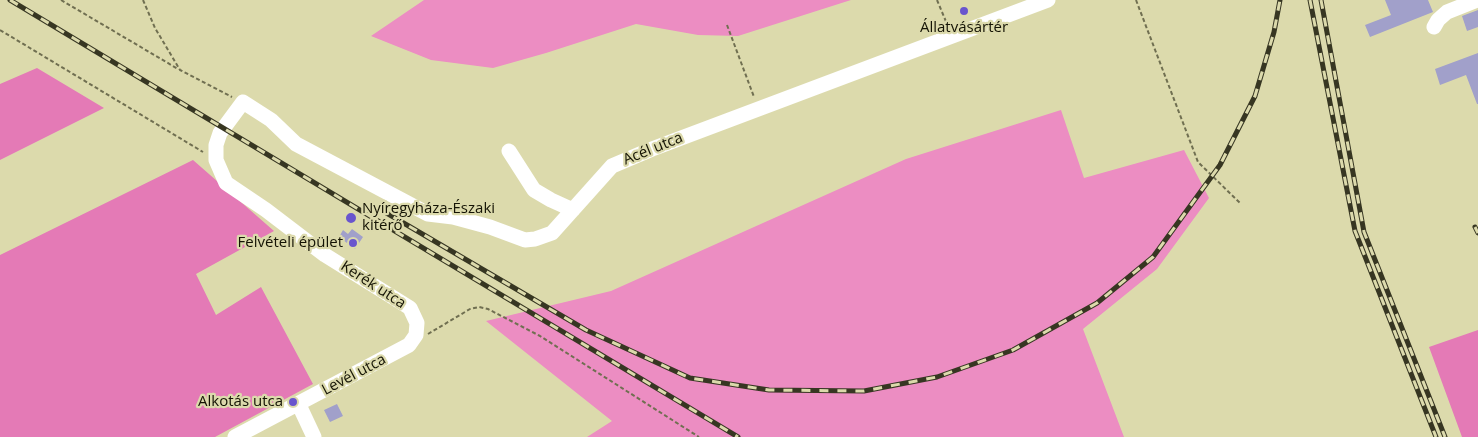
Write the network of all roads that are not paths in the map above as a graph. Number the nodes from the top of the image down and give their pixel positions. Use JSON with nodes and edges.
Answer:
{"nodes":[{"id":1,"x":1048,"y":0,"type":"edge"},
{"id":2,"x":1476,"y":0,"type":"edge"},
{"id":3,"x":1434,"y":27,"type":"dead end"},
{"id":4,"x":509,"y":151,"type":"dead end"},
{"id":5,"x":216,"y":160,"type":"joint"},
{"id":6,"x":573,"y":210,"type":"junction"},
{"id":7,"x":409,"y":345,"type":"joint"},
{"id":8,"x":299,"y":404,"type":"junction"},
{"id":9,"x":235,"y":437,"type":"edge"},
{"id":10,"x":314,"y":437,"type":"edge"}],
"edges":[{"from":1,"to":6,"type":"street","name":"Acél utca"},
{"from":2,"to":3,"type":"street"},
{"from":4,"to":6,"type":"street"},
{"from":5,"to":6,"type":"street","name":"Acél utca"},
{"from":5,"to":7,"type":"street","name":"Kerék utca"},
{"from":7,"to":8,"type":"street","name":"Levél utca"},
{"from":8,"to":9,"type":"street","name":"Levél utca"},
{"from":8,"to":10,"type":"street"}]}
